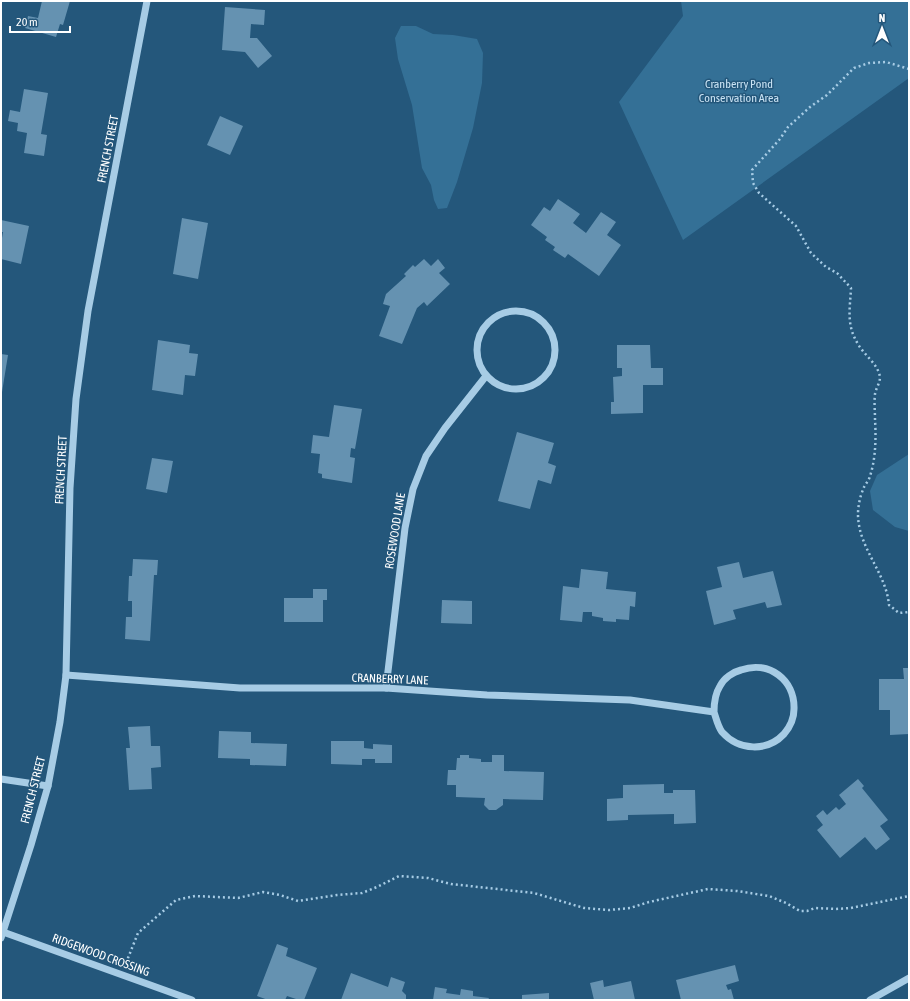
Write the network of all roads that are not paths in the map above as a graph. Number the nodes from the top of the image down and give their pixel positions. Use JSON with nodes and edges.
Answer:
{"nodes":[{"id":1,"x":147,"y":1,"type":"edge"},
{"id":2,"x":486,"y":376,"type":"junction"},
{"id":3,"x":66,"y":675,"type":"junction"},
{"id":4,"x":386,"y":688,"type":"junction"},
{"id":5,"x":714,"y":712,"type":"junction"},
{"id":6,"x":1,"y":778,"type":"edge"},
{"id":7,"x":48,"y":786,"type":"junction"},
{"id":8,"x":2,"y":935,"type":"edge"},
{"id":9,"x":909,"y":978,"type":"edge"},
{"id":10,"x":192,"y":1000,"type":"edge"},
{"id":11,"x":870,"y":1000,"type":"edge"}],
"edges":[{"from":1,"to":3,"type":"street","name":"FRENCH STREET"},
{"from":2,"to":2,"type":"street"},
{"from":2,"to":4,"type":"street","name":"ROSEWOOD LANE"},
{"from":3,"to":4,"type":"street","name":"CRANBERRY LANE"},
{"from":3,"to":7,"type":"street","name":"FRENCH STREET"},
{"from":4,"to":5,"type":"street","name":"CRANBERRY LANE"},
{"from":5,"to":5,"type":"street"},
{"from":6,"to":7,"type":"street"},
{"from":7,"to":8,"type":"street","name":"FRENCH STREET"},
{"from":8,"to":10,"type":"street","name":"RIDGEWOOD CROSSING"},
{"from":9,"to":11,"type":"street"}]}
